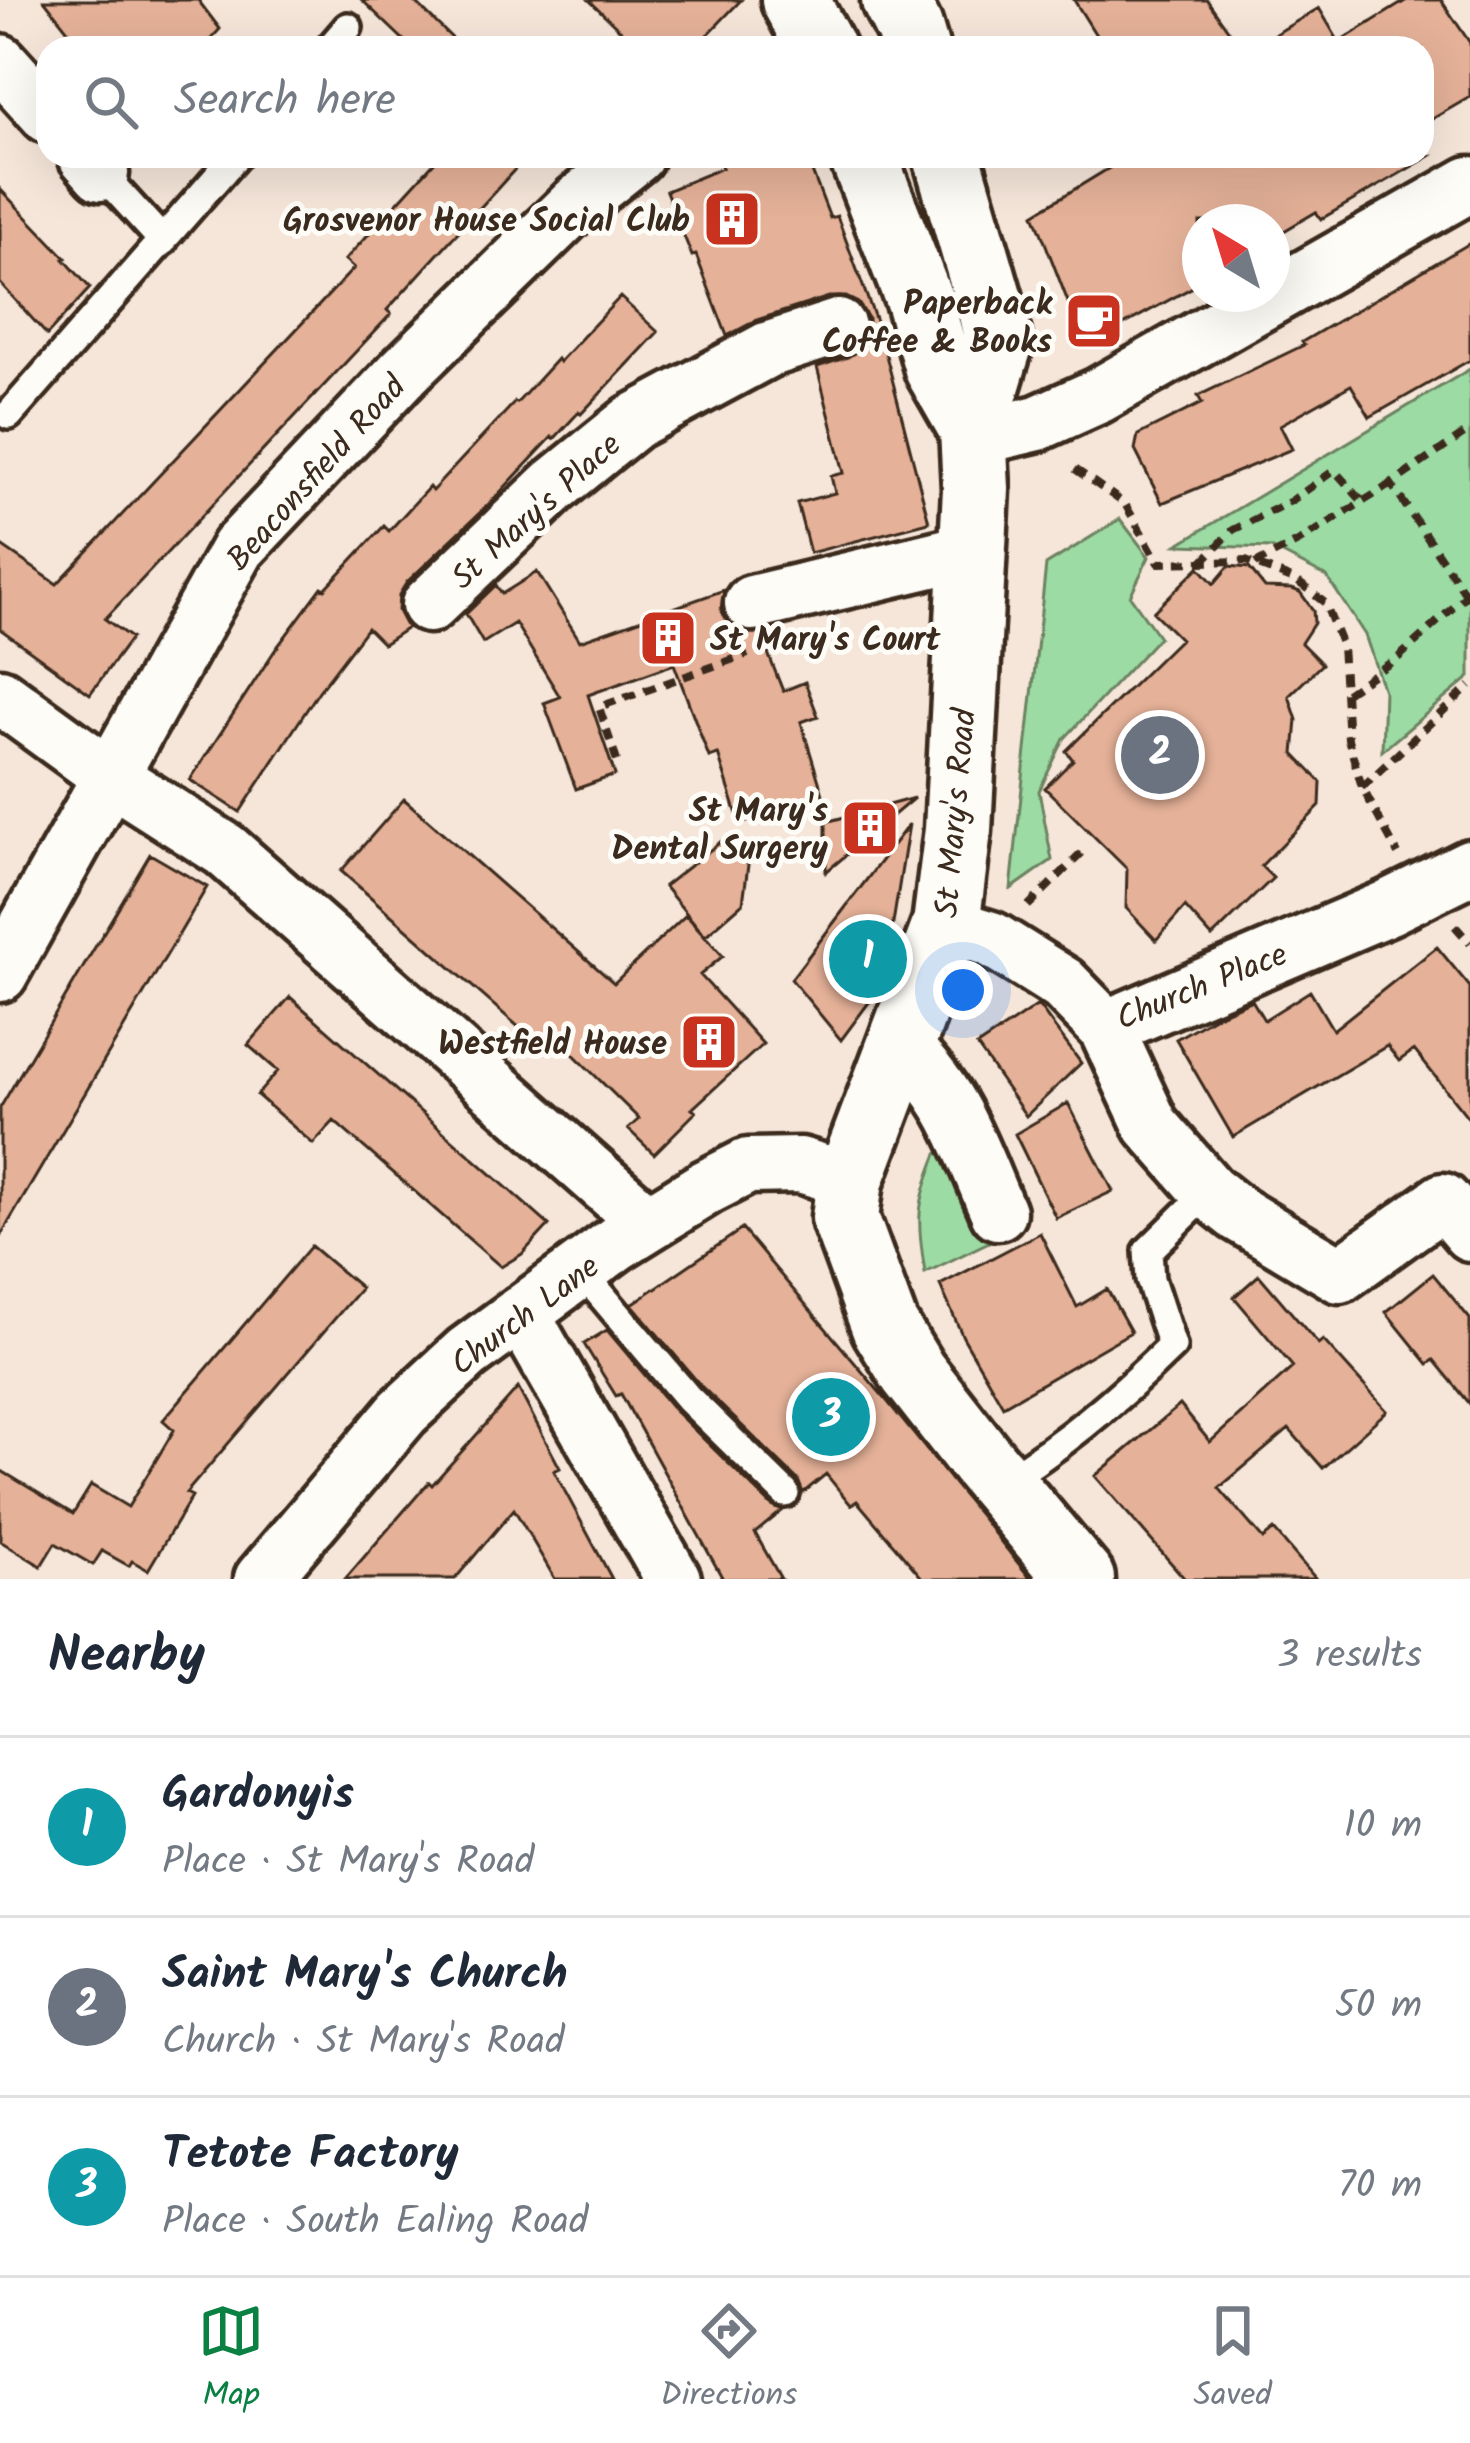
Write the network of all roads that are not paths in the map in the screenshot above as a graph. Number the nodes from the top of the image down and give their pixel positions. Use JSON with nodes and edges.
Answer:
{"nodes":[{"id":1,"x":895,"y":0,"type":"edge"},
{"id":2,"x":911,"y":36,"type":"edge"},
{"id":3,"x":0,"y":62,"type":"edge"},
{"id":4,"x":36,"y":102,"type":"edge"},
{"id":5,"x":96,"y":168,"type":"edge"},
{"id":6,"x":226,"y":168,"type":"edge"},
{"id":7,"x":621,"y":168,"type":"edge"},
{"id":8,"x":864,"y":168,"type":"edge"},
{"id":9,"x":950,"y":168,"type":"edge"},
{"id":10,"x":1470,"y":184,"type":"edge"},
{"id":11,"x":163,"y":241,"type":"junction"},
{"id":12,"x":876,"y":314,"type":"junction"},
{"id":13,"x":9,"y":415,"type":"dead end"},
{"id":14,"x":974,"y":434,"type":"junction"},
{"id":15,"x":973,"y":550,"type":"junction"},
{"id":16,"x":761,"y":602,"type":"road end"},
{"id":17,"x":429,"y":605,"type":"dead end"},
{"id":18,"x":0,"y":696,"type":"edge"},
{"id":19,"x":111,"y":777,"type":"junction"},
{"id":20,"x":1470,"y":867,"type":"edge"},
{"id":21,"x":946,"y":925,"type":"junction"},
{"id":22,"x":0,"y":974,"type":"edge"},
{"id":23,"x":1106,"y":1028,"type":"junction"},
{"id":24,"x":900,"y":1046,"type":"junction"},
{"id":25,"x":850,"y":1180,"type":"junction"},
{"id":26,"x":1209,"y":1191,"type":"junction"},
{"id":27,"x":998,"y":1212,"type":"dead end"},
{"id":28,"x":648,"y":1222,"type":"junction"},
{"id":29,"x":1470,"y":1233,"type":"edge"},
{"id":30,"x":581,"y":1271,"type":"junction"},
{"id":31,"x":520,"y":1313,"type":"junction"},
{"id":32,"x":1001,"y":1484,"type":"junction"},
{"id":33,"x":785,"y":1493,"type":"dead end"},
{"id":34,"x":262,"y":1579,"type":"edge"},
{"id":35,"x":674,"y":1579,"type":"edge"},
{"id":36,"x":1081,"y":1579,"type":"edge"}],
"edges":[{"from":1,"to":2,"type":"main road"},
{"from":3,"to":4,"type":"street"},
{"from":5,"to":11,"type":"lane"},
{"from":6,"to":11,"type":"lane"},
{"from":7,"to":19,"type":"street","name":"Beaconsfield Road"},
{"from":8,"to":12,"type":"main road","name":"St Mary's Road"},
{"from":9,"to":14,"type":"main road","name":"St Mary's Road"},
{"from":10,"to":14,"type":"street"},
{"from":11,"to":13,"type":"lane"},
{"from":12,"to":14,"type":"main road","name":"St Mary's Road"},
{"from":12,"to":17,"type":"street","name":"St Mary's Place"},
{"from":14,"to":15,"type":"main road","name":"St Mary's Road"},
{"from":15,"to":16,"type":"street"},
{"from":15,"to":21,"type":"main road","name":"St Mary's Road"},
{"from":18,"to":19,"type":"street"},
{"from":19,"to":22,"type":"street","name":"Beaconsfield Road"},
{"from":19,"to":28,"type":"street"},
{"from":20,"to":23,"type":"street","name":"Church Place"},
{"from":21,"to":23,"type":"street","name":"Church Place"},
{"from":21,"to":24,"type":"main road","name":"St Mary's Road"},
{"from":23,"to":26,"type":"street"},
{"from":24,"to":25,"type":"main road","name":"St Mary's Road"},
{"from":24,"to":27,"type":"street"},
{"from":25,"to":28,"type":"street","name":"Church Lane"},
{"from":25,"to":32,"type":"main road"},
{"from":26,"to":29,"type":"street"},
{"from":26,"to":32,"type":"lane"},
{"from":28,"to":30,"type":"street","name":"Church Lane"},
{"from":30,"to":31,"type":"street","name":"Church Lane"},
{"from":30,"to":33,"type":"lane"},
{"from":31,"to":34,"type":"street","name":"Church Lane"},
{"from":31,"to":35,"type":"street"},
{"from":32,"to":36,"type":"main road"}]}
